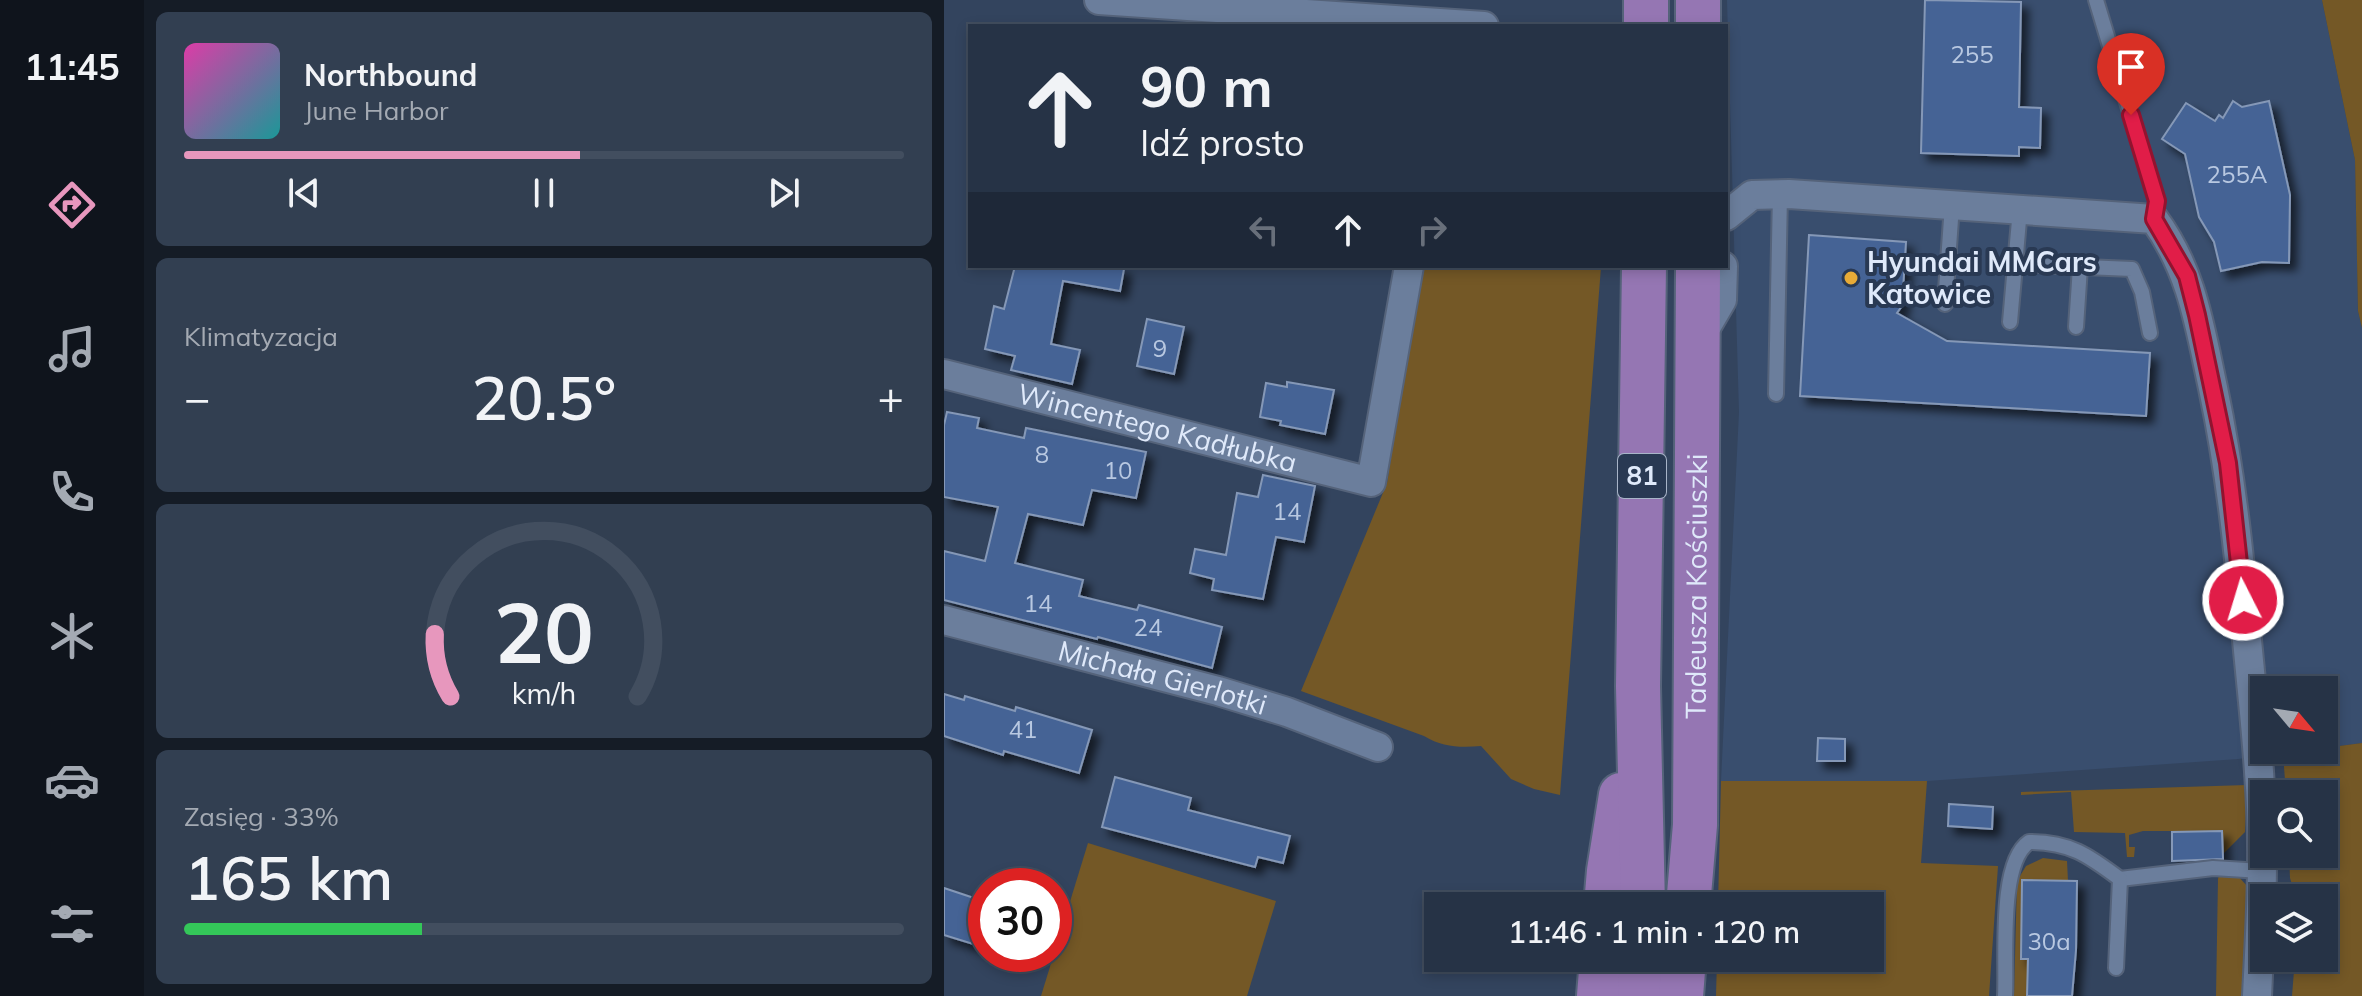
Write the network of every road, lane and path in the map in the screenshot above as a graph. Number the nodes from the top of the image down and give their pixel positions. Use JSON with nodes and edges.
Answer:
{"nodes":[{"id":1,"x":1099,"y":0,"type":"edge"},
{"id":2,"x":1646,"y":0,"type":"edge"},
{"id":3,"x":1698,"y":0,"type":"edge"},
{"id":4,"x":2096,"y":0,"type":"edge"},
{"id":5,"x":1453,"y":16,"type":"edge"},
{"id":6,"x":1478,"y":24,"type":"edge"},
{"id":7,"x":1646,"y":24,"type":"edge"},
{"id":8,"x":1698,"y":24,"type":"edge"},
{"id":9,"x":1780,"y":194,"type":"junction"},
{"id":10,"x":1952,"y":205,"type":"junction"},
{"id":11,"x":2020,"y":209,"type":"junction"},
{"id":12,"x":1728,"y":214,"type":"edge"},
{"id":13,"x":2154,"y":219,"type":"junction"},
{"id":14,"x":2015,"y":264,"type":"junction"},
{"id":15,"x":2080,"y":267,"type":"junction"},
{"id":16,"x":1409,"y":268,"type":"edge"},
{"id":17,"x":1644,"y":268,"type":"edge"},
{"id":18,"x":1698,"y":268,"type":"edge"},
{"id":19,"x":1723,"y":268,"type":"edge"},
{"id":20,"x":1945,"y":304,"type":"dead end"},
{"id":21,"x":2010,"y":322,"type":"dead end"},
{"id":22,"x":2076,"y":327,"type":"dead end"},
{"id":23,"x":2150,"y":333,"type":"dead end"},
{"id":24,"x":1698,"y":340,"type":"junction"},
{"id":25,"x":944,"y":374,"type":"edge"},
{"id":26,"x":1776,"y":394,"type":"dead end"},
{"id":27,"x":944,"y":620,"type":"edge"},
{"id":28,"x":1638,"y":686,"type":"junction"},
{"id":29,"x":1378,"y":747,"type":"dead end"},
{"id":30,"x":1695,"y":825,"type":"junction"},
{"id":31,"x":2262,"y":871,"type":"junction"},
{"id":32,"x":2120,"y":879,"type":"junction"},
{"id":33,"x":1607,"y":892,"type":"edge"},
{"id":34,"x":1643,"y":892,"type":"edge"},
{"id":35,"x":1689,"y":892,"type":"edge"},
{"id":36,"x":1698,"y":892,"type":"edge"},
{"id":37,"x":2116,"y":968,"type":"dead end"},
{"id":38,"x":1601,"y":972,"type":"edge"},
{"id":39,"x":1641,"y":972,"type":"edge"},
{"id":40,"x":1683,"y":972,"type":"edge"},
{"id":41,"x":1702,"y":972,"type":"edge"},
{"id":42,"x":1599,"y":996,"type":"edge"},
{"id":43,"x":1640,"y":996,"type":"edge"},
{"id":44,"x":1681,"y":996,"type":"edge"},
{"id":45,"x":1703,"y":996,"type":"edge"},
{"id":46,"x":2005,"y":996,"type":"edge"},
{"id":47,"x":2257,"y":996,"type":"edge"}],
"edges":[{"from":1,"to":5,"type":"street"},
{"from":2,"to":7,"type":"main road"},
{"from":3,"to":8,"type":"main road"},
{"from":4,"to":13,"type":"lane"},
{"from":5,"to":6,"type":"street"},
{"from":9,"to":10,"type":"street"},
{"from":9,"to":12,"type":"street"},
{"from":9,"to":26,"type":"lane"},
{"from":10,"to":11,"type":"street"},
{"from":10,"to":20,"type":"lane"},
{"from":11,"to":13,"type":"street"},
{"from":11,"to":14,"type":"lane"},
{"from":13,"to":31,"type":"street"},
{"from":14,"to":15,"type":"lane"},
{"from":14,"to":21,"type":"lane"},
{"from":15,"to":22,"type":"lane"},
{"from":15,"to":23,"type":"lane"},
{"from":16,"to":25,"type":"street","name":"Wincentego Kadłubka"},
{"from":17,"to":28,"type":"main road","name":"Tadeusza Kościuszki","number":"81"},
{"from":18,"to":24,"type":"main road","name":"Tadeusza Kościuszki","number":"81"},
{"from":19,"to":24,"type":"street"},
{"from":24,"to":30,"type":"main road","name":"Tadeusza Kościuszki","number":"81"},
{"from":27,"to":29,"type":"street","name":"Michała Gierlotki"},
{"from":28,"to":33,"type":"main road"},
{"from":28,"to":34,"type":"main road","name":"Tadeusza Kościuszki","number":"81"},
{"from":30,"to":35,"type":"main road","name":"Tadeusza Kościuszki","number":"81"},
{"from":30,"to":36,"type":"main road"},
{"from":31,"to":32,"type":"lane"},
{"from":31,"to":47,"type":"street"},
{"from":32,"to":37,"type":"lane"},
{"from":32,"to":46,"type":"lane"},
{"from":38,"to":42,"type":"main road"},
{"from":39,"to":43,"type":"main road"},
{"from":40,"to":44,"type":"main road"},
{"from":41,"to":45,"type":"main road"}]}
